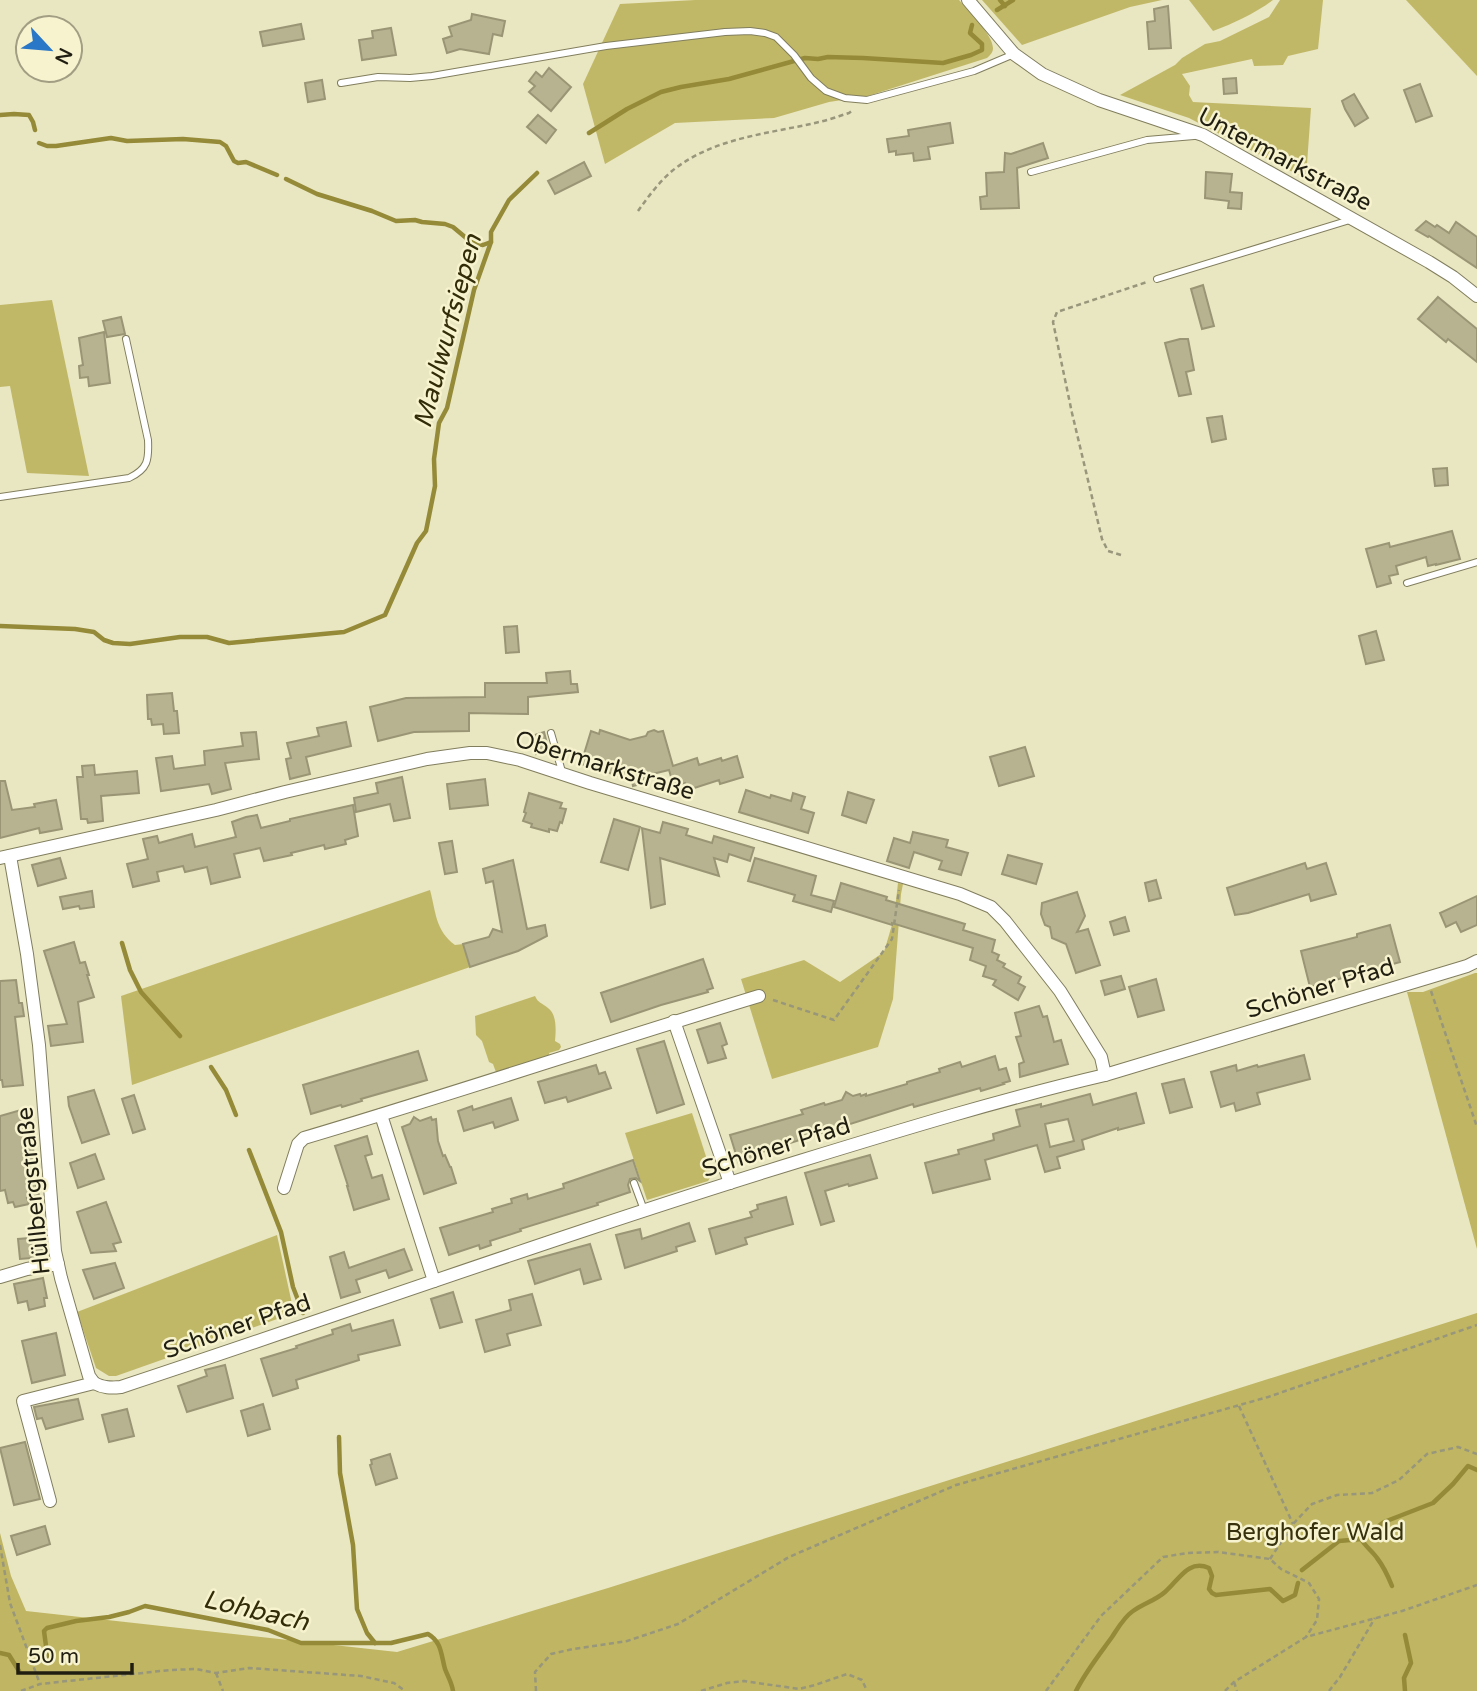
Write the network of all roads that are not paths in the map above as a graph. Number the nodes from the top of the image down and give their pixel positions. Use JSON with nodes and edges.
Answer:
{"nodes":[{"id":1,"x":968,"y":0,"type":"edge"},
{"id":2,"x":1014,"y":54,"type":"junction"},
{"id":3,"x":341,"y":83,"type":"dead end"},
{"id":4,"x":1203,"y":135,"type":"junction"},
{"id":5,"x":1031,"y":172,"type":"dead end"},
{"id":6,"x":1355,"y":219,"type":"junction"},
{"id":7,"x":1157,"y":279,"type":"road end"},
{"id":8,"x":1477,"y":296,"type":"edge"},
{"id":9,"x":126,"y":339,"type":"dead end"},
{"id":10,"x":0,"y":497,"type":"edge"},
{"id":11,"x":1477,"y":562,"type":"edge"},
{"id":12,"x":1407,"y":583,"type":"dead end"},
{"id":13,"x":551,"y":733,"type":"dead end"},
{"id":14,"x":563,"y":775,"type":"junction"},
{"id":15,"x":5,"y":857,"type":"edge"},
{"id":16,"x":1477,"y":961,"type":"edge"},
{"id":17,"x":759,"y":996,"type":"road end"},
{"id":18,"x":674,"y":1021,"type":"junction"},
{"id":19,"x":1105,"y":1075,"type":"junction"},
{"id":20,"x":381,"y":1115,"type":"junction"},
{"id":21,"x":634,"y":1183,"type":"dead end"},
{"id":22,"x":730,"y":1183,"type":"junction"},
{"id":23,"x":284,"y":1188,"type":"dead end"},
{"id":24,"x":644,"y":1210,"type":"junction"},
{"id":25,"x":58,"y":1264,"type":"junction"},
{"id":26,"x":0,"y":1277,"type":"edge"},
{"id":27,"x":433,"y":1281,"type":"junction"},
{"id":28,"x":94,"y":1383,"type":"junction"},
{"id":29,"x":50,"y":1501,"type":"dead end"}],
"edges":[{"from":1,"to":2,"type":"street","name":"Untermarkstraße"},
{"from":2,"to":3,"type":"lane"},
{"from":2,"to":4,"type":"street","name":"Untermarkstraße"},
{"from":4,"to":5,"type":"lane"},
{"from":4,"to":6,"type":"street","name":"Untermarkstraße"},
{"from":6,"to":7,"type":"lane"},
{"from":6,"to":8,"type":"street","name":"Untermarkstraße"},
{"from":9,"to":10,"type":"lane"},
{"from":11,"to":12,"type":"lane"},
{"from":13,"to":14,"type":"lane"},
{"from":14,"to":15,"type":"street","name":"Obermarkstraße"},
{"from":14,"to":19,"type":"street","name":"Obermarkstraße"},
{"from":15,"to":25,"type":"street","name":"Hüllbergstraße"},
{"from":16,"to":19,"type":"street","name":"Schöner Pfad"},
{"from":17,"to":18,"type":"street"},
{"from":18,"to":20,"type":"street"},
{"from":18,"to":22,"type":"street"},
{"from":19,"to":22,"type":"street","name":"Schöner Pfad"},
{"from":20,"to":23,"type":"street"},
{"from":20,"to":27,"type":"street"},
{"from":21,"to":24,"type":"lane"},
{"from":22,"to":24,"type":"street","name":"Schöner Pfad"},
{"from":24,"to":27,"type":"street","name":"Schöner Pfad"},
{"from":25,"to":26,"type":"street"},
{"from":25,"to":28,"type":"street","name":"Hüllbergstraße"},
{"from":27,"to":28,"type":"street","name":"Schöner Pfad"},
{"from":28,"to":29,"type":"street"}]}
